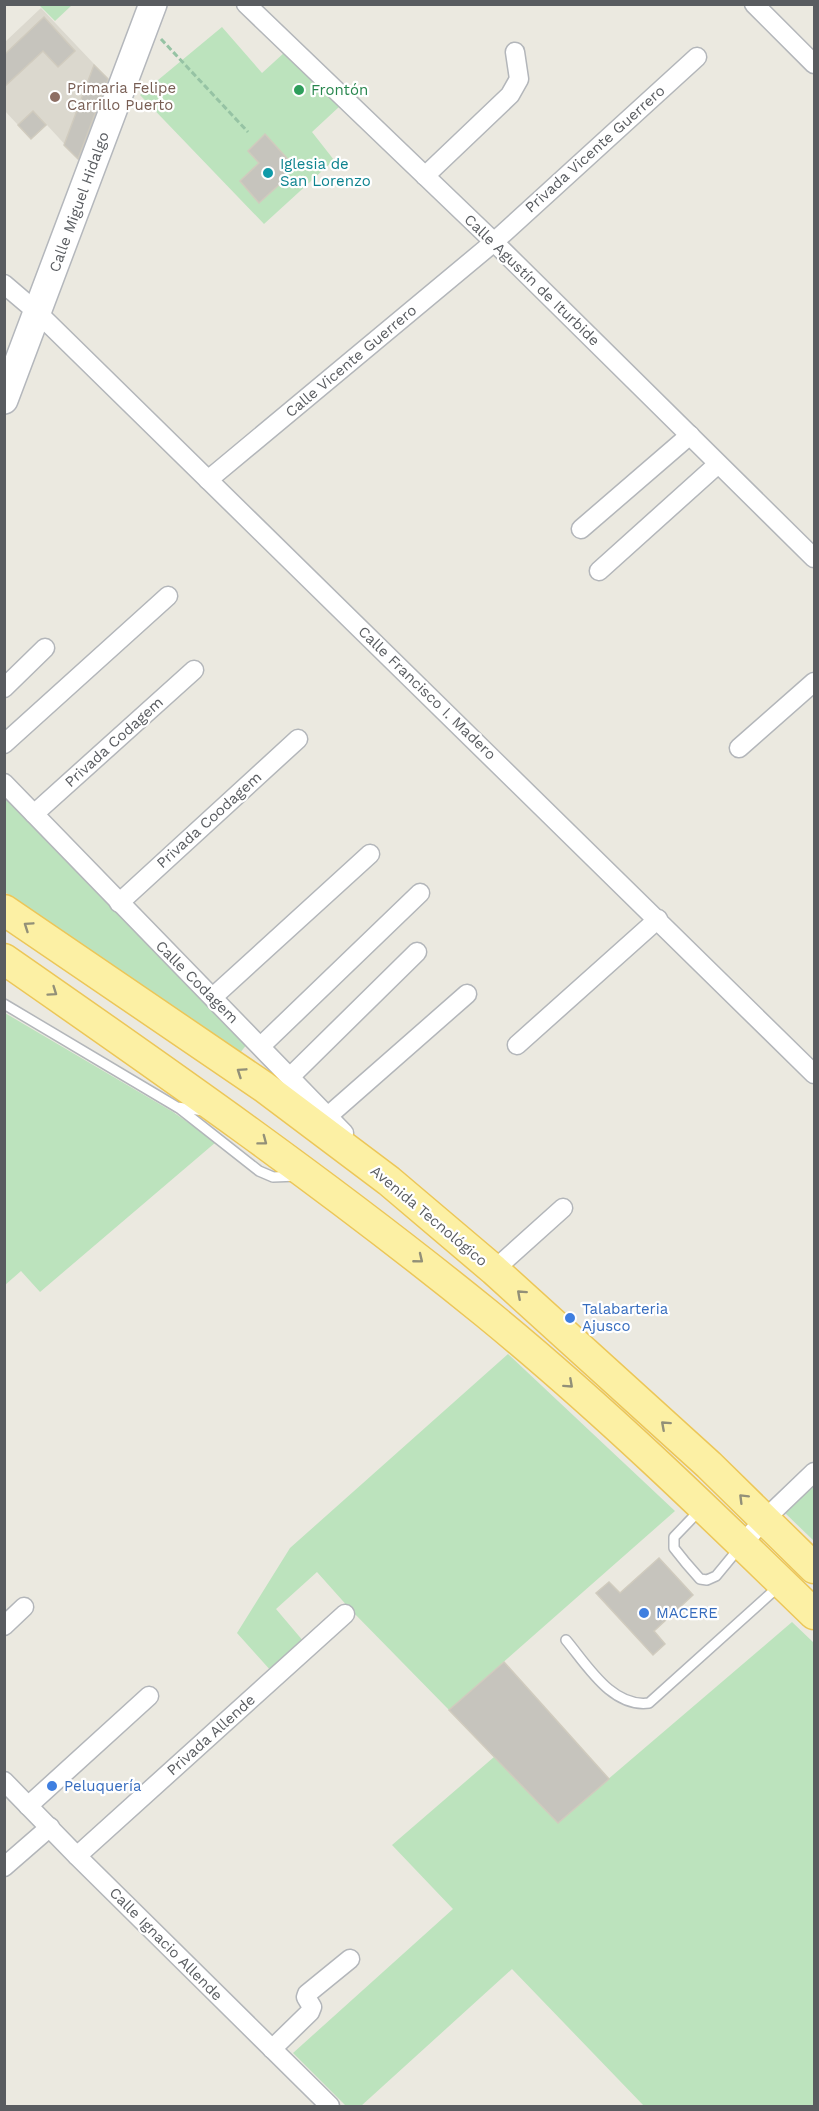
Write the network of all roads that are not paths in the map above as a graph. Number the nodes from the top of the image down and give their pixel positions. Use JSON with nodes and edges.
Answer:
{"nodes":[{"id":1,"x":246,"y":4,"type":"edge"},
{"id":2,"x":754,"y":4,"type":"edge"},
{"id":3,"x":150,"y":14,"type":"edge"},
{"id":4,"x":515,"y":52,"type":"dead end"},
{"id":5,"x":697,"y":57,"type":"dead end"},
{"id":6,"x":814,"y":64,"type":"edge"},
{"id":7,"x":425,"y":176,"type":"junction"},
{"id":8,"x":494,"y":242,"type":"junction"},
{"id":9,"x":4,"y":284,"type":"edge"},
{"id":10,"x":38,"y":313,"type":"junction"},
{"id":11,"x":4,"y":400,"type":"edge"},
{"id":12,"x":690,"y":435,"type":"junction"},
{"id":13,"x":718,"y":464,"type":"junction"},
{"id":14,"x":208,"y":480,"type":"junction"},
{"id":15,"x":581,"y":530,"type":"dead end"},
{"id":16,"x":814,"y":558,"type":"edge"},
{"id":17,"x":599,"y":571,"type":"dead end"},
{"id":18,"x":168,"y":596,"type":"dead end"},
{"id":19,"x":45,"y":648,"type":"dead end"},
{"id":20,"x":194,"y":670,"type":"dead end"},
{"id":21,"x":814,"y":682,"type":"edge"},
{"id":22,"x":4,"y":688,"type":"edge"},
{"id":23,"x":298,"y":739,"type":"dead end"},
{"id":24,"x":4,"y":744,"type":"edge"},
{"id":25,"x":739,"y":748,"type":"dead end"},
{"id":26,"x":4,"y":783,"type":"edge"},
{"id":27,"x":34,"y":814,"type":"junction"},
{"id":28,"x":370,"y":854,"type":"dead end"},
{"id":29,"x":420,"y":893,"type":"dead end"},
{"id":30,"x":119,"y":903,"type":"junction"},
{"id":31,"x":4,"y":910,"type":"edge"},
{"id":32,"x":658,"y":919,"type":"junction"},
{"id":33,"x":417,"y":952,"type":"dead end"},
{"id":34,"x":4,"y":959,"type":"edge"},
{"id":35,"x":467,"y":994,"type":"dead end"},
{"id":36,"x":213,"y":997,"type":"junction"},
{"id":37,"x":4,"y":1004,"type":"edge"},
{"id":38,"x":517,"y":1045,"type":"dead end"},
{"id":39,"x":261,"y":1046,"type":"junction"},
{"id":40,"x":814,"y":1074,"type":"edge"},
{"id":41,"x":290,"y":1077,"type":"junction"},
{"id":42,"x":177,"y":1107,"type":"junction"},
{"id":43,"x":229,"y":1115,"type":"junction"},
{"id":44,"x":328,"y":1116,"type":"junction"},
{"id":45,"x":307,"y":1174,"type":"junction"},
{"id":46,"x":390,"y":1181,"type":"junction"},
{"id":47,"x":563,"y":1208,"type":"dead end"},
{"id":48,"x":494,"y":1270,"type":"junction"},
{"id":49,"x":814,"y":1472,"type":"edge"},
{"id":50,"x":703,"y":1507,"type":"junction"},
{"id":51,"x":764,"y":1520,"type":"junction"},
{"id":52,"x":742,"y":1544,"type":"junction"},
{"id":53,"x":814,"y":1569,"type":"edge"},
{"id":54,"x":782,"y":1583,"type":"junction"},
{"id":55,"x":24,"y":1607,"type":"dead end"},
{"id":56,"x":345,"y":1614,"type":"dead end"},
{"id":57,"x":814,"y":1614,"type":"edge"},
{"id":58,"x":4,"y":1626,"type":"edge"},
{"id":59,"x":566,"y":1640,"type":"dead end"},
{"id":60,"x":149,"y":1696,"type":"dead end"},
{"id":61,"x":4,"y":1781,"type":"edge"},
{"id":62,"x":28,"y":1806,"type":"junction"},
{"id":63,"x":50,"y":1827,"type":"junction"},
{"id":64,"x":77,"y":1856,"type":"junction"},
{"id":65,"x":4,"y":1867,"type":"edge"},
{"id":66,"x":350,"y":1959,"type":"dead end"},
{"id":67,"x":272,"y":2049,"type":"junction"},
{"id":68,"x":330,"y":2106,"type":"edge"}],
"edges":[{"from":1,"to":7,"type":"street","name":"Calle Agustín de Iturbide"},
{"from":2,"to":6,"type":"street"},
{"from":3,"to":10,"type":"street","name":"Calle Miguel Hidalgo"},
{"from":4,"to":7,"type":"street"},
{"from":5,"to":8,"type":"street","name":"Privada Vicente Guerrero"},
{"from":7,"to":8,"type":"street","name":"Calle Agustín de Iturbide"},
{"from":8,"to":12,"type":"street","name":"Calle Agustín de Iturbide"},
{"from":8,"to":14,"type":"street","name":"Calle Vicente Guerrero"},
{"from":9,"to":10,"type":"street","name":"Calle Francisco I. Madero"},
{"from":10,"to":11,"type":"street","name":"Calle Miguel Hidalgo"},
{"from":10,"to":14,"type":"street","name":"Calle Francisco I. Madero"},
{"from":12,"to":13,"type":"street","name":"Calle Agustín de Iturbide"},
{"from":12,"to":15,"type":"street"},
{"from":13,"to":16,"type":"street","name":"Calle Agustín de Iturbide"},
{"from":13,"to":17,"type":"street"},
{"from":14,"to":32,"type":"street","name":"Calle Francisco I. Madero"},
{"from":18,"to":24,"type":"street"},
{"from":19,"to":22,"type":"street"},
{"from":20,"to":27,"type":"street","name":"Privada Codagem"},
{"from":21,"to":25,"type":"street"},
{"from":23,"to":30,"type":"street","name":"Privada Coodagem"},
{"from":26,"to":27,"type":"street","name":"Calle Codagem"},
{"from":27,"to":30,"type":"street","name":"Calle Codagem"},
{"from":28,"to":36,"type":"street"},
{"from":29,"to":39,"type":"street"},
{"from":30,"to":36,"type":"street","name":"Calle Codagem"},
{"from":46,"to":31,"type":"main road","name":"Avenida Tecnológico","one_way":true},
{"from":32,"to":38,"type":"street"},
{"from":32,"to":40,"type":"street","name":"Calle Francisco I. Madero"},
{"from":33,"to":41,"type":"street"},
{"from":34,"to":43,"type":"main road","one_way":true},
{"from":35,"to":44,"type":"street"},
{"from":36,"to":39,"type":"street","name":"Calle Codagem"},
{"from":37,"to":42,"type":"lane"},
{"from":39,"to":41,"type":"street","name":"Calle Codagem"},
{"from":41,"to":44,"type":"street","name":"Calle Codagem"},
{"from":42,"to":43,"type":"lane"},
{"from":42,"to":45,"type":"lane"},
{"from":43,"to":45,"type":"main road","one_way":true},
{"from":44,"to":46,"type":"street","name":"Calle Codagem"},
{"from":45,"to":50,"type":"main road","one_way":true},
{"from":46,"to":48,"type":"main road","name":"Avenida Tecnológico"},
{"from":47,"to":48,"type":"street"},
{"from":51,"to":48,"type":"main road","name":"Avenida Tecnológico","one_way":true},
{"from":49,"to":51,"type":"street"},
{"from":50,"to":52,"type":"main road"},
{"from":50,"to":52,"type":"lane"},
{"from":51,"to":52,"type":"street"},
{"from":51,"to":53,"type":"main road","name":"Avenida Tecnológico"},
{"from":52,"to":54,"type":"main road"},
{"from":54,"to":57,"type":"main road"},
{"from":54,"to":59,"type":"lane"},
{"from":55,"to":58,"type":"street"},
{"from":56,"to":64,"type":"street","name":"Privada Allende"},
{"from":60,"to":62,"type":"street"},
{"from":61,"to":62,"type":"street","name":"Calle Ignacio Allende"},
{"from":62,"to":63,"type":"street","name":"Calle Ignacio Allende"},
{"from":63,"to":64,"type":"street","name":"Calle Ignacio Allende"},
{"from":63,"to":65,"type":"street"},
{"from":64,"to":67,"type":"street","name":"Calle Ignacio Allende"},
{"from":66,"to":67,"type":"street"},
{"from":67,"to":68,"type":"street","name":"Calle Ignacio Allende"}]}
